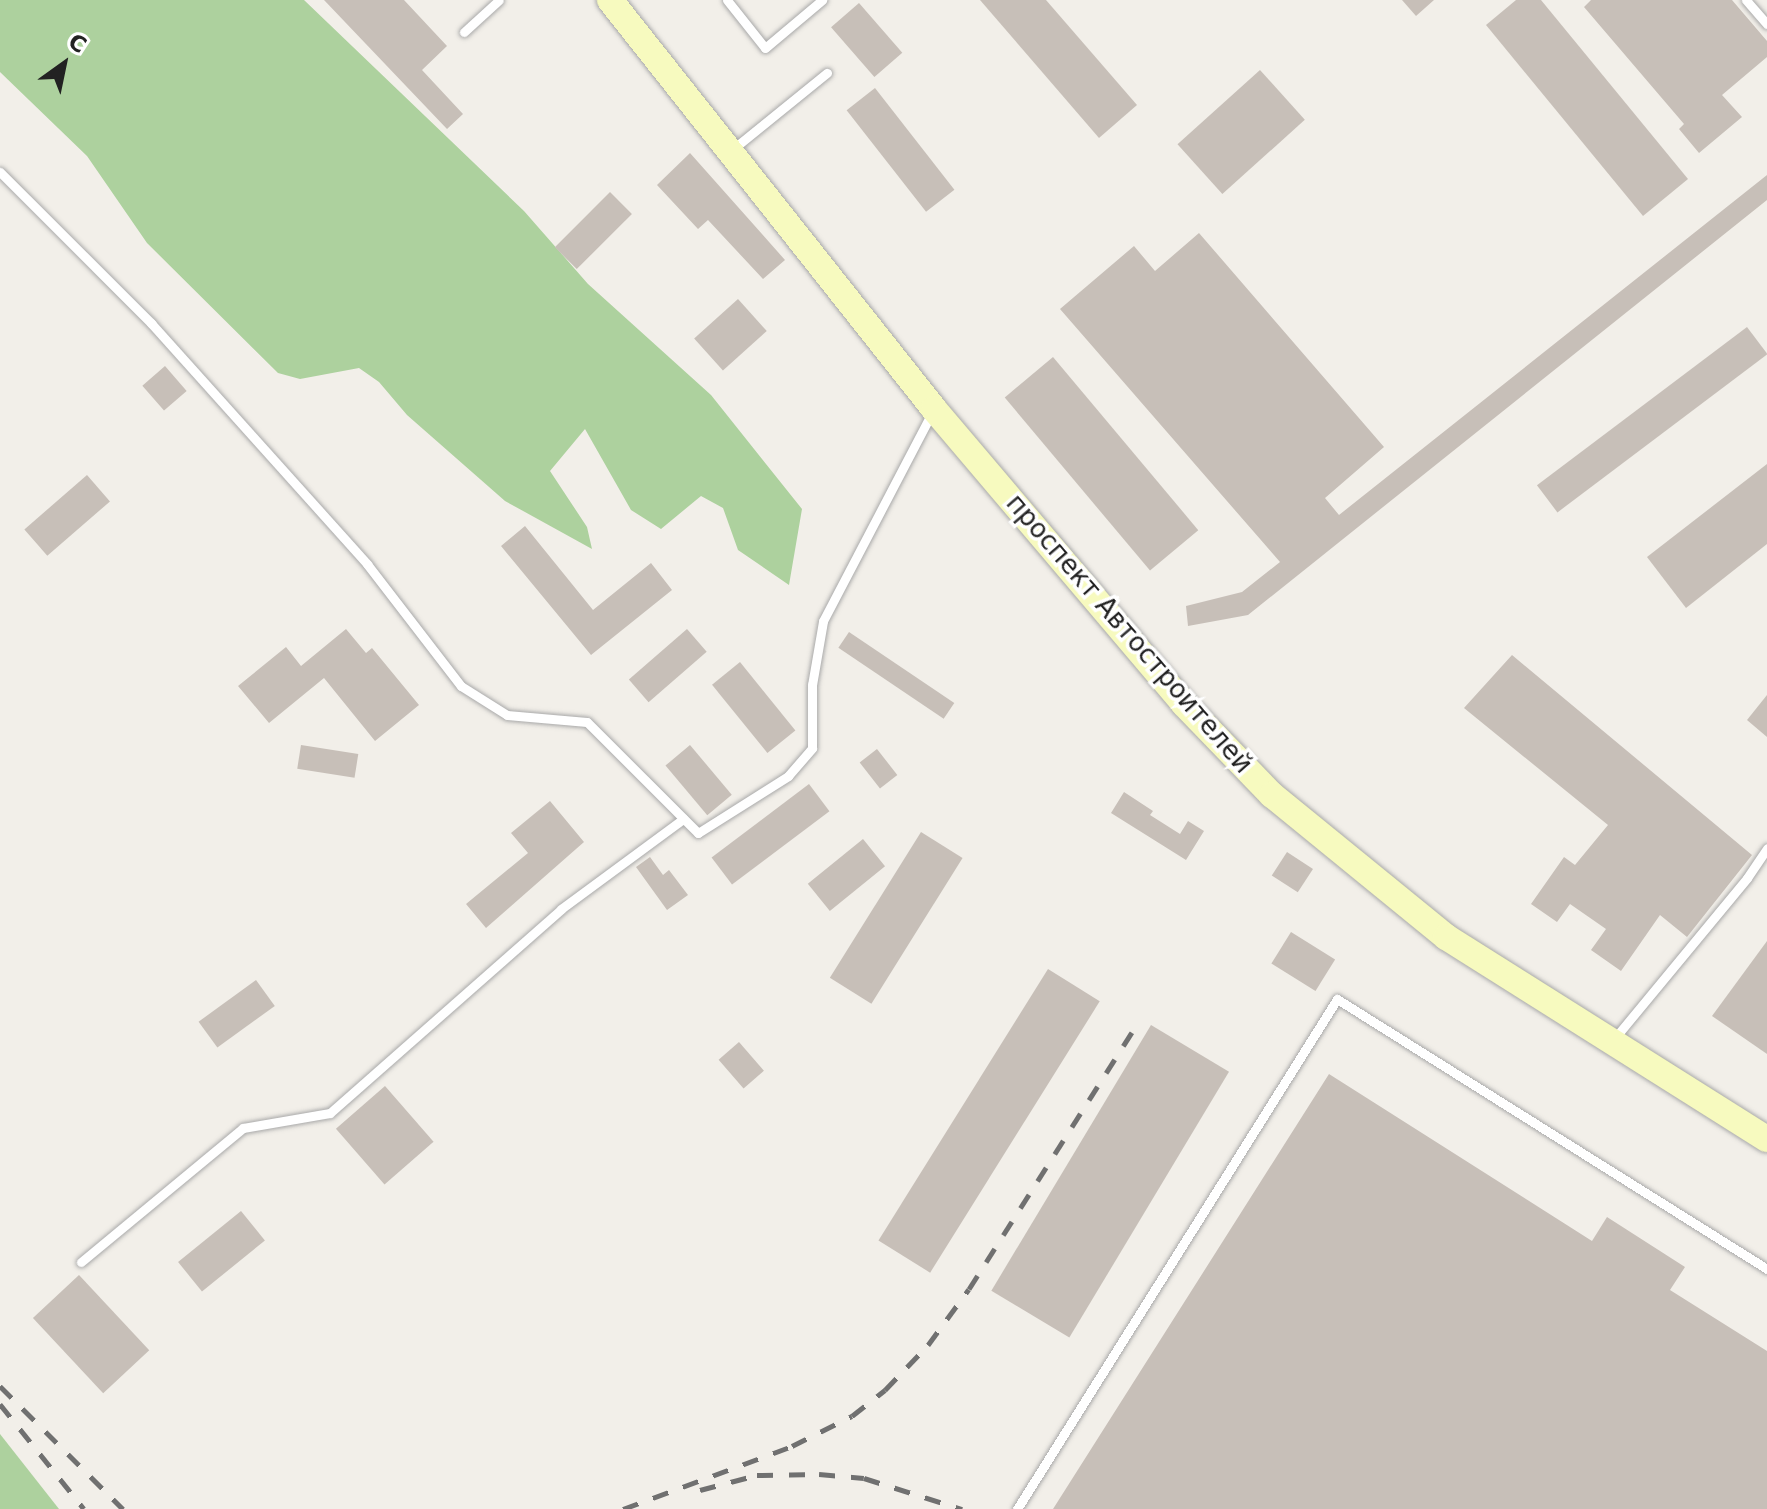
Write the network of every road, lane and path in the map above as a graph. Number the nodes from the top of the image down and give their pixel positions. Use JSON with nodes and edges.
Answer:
{"nodes":[{"id":1,"x":499,"y":0,"type":"edge"},
{"id":2,"x":610,"y":0,"type":"edge"},
{"id":3,"x":727,"y":0,"type":"edge"},
{"id":4,"x":822,"y":0,"type":"edge"},
{"id":5,"x":1746,"y":0,"type":"edge"},
{"id":6,"x":1767,"y":24,"type":"edge"},
{"id":7,"x":464,"y":32,"type":"dead end"},
{"id":8,"x":827,"y":73,"type":"dead end"},
{"id":9,"x":730,"y":152,"type":"junction"},
{"id":10,"x":0,"y":172,"type":"edge"},
{"id":11,"x":934,"y":409,"type":"junction"},
{"id":12,"x":683,"y":819,"type":"junction"},
{"id":13,"x":1767,"y":848,"type":"edge"},
{"id":14,"x":1611,"y":1042,"type":"junction"},
{"id":15,"x":1767,"y":1139,"type":"edge"},
{"id":16,"x":81,"y":1262,"type":"dead end"},
{"id":17,"x":1767,"y":1269,"type":"edge"},
{"id":18,"x":1017,"y":1509,"type":"edge"}],
"edges":[{"from":1,"to":7,"type":"lane"},
{"from":2,"to":9,"type":"main road","name":"проспект Автостроителей"},
{"from":3,"to":4,"type":"lane"},
{"from":5,"to":6,"type":"lane"},
{"from":8,"to":9,"type":"lane"},
{"from":9,"to":11,"type":"main road","name":"проспект Автостроителей"},
{"from":10,"to":12,"type":"lane"},
{"from":11,"to":12,"type":"lane"},
{"from":11,"to":14,"type":"main road","name":"проспект Автостроителей"},
{"from":12,"to":16,"type":"lane"},
{"from":13,"to":14,"type":"lane"},
{"from":14,"to":15,"type":"main road","name":"проспект Автостроителей"},
{"from":17,"to":18,"type":"lane"}]}
